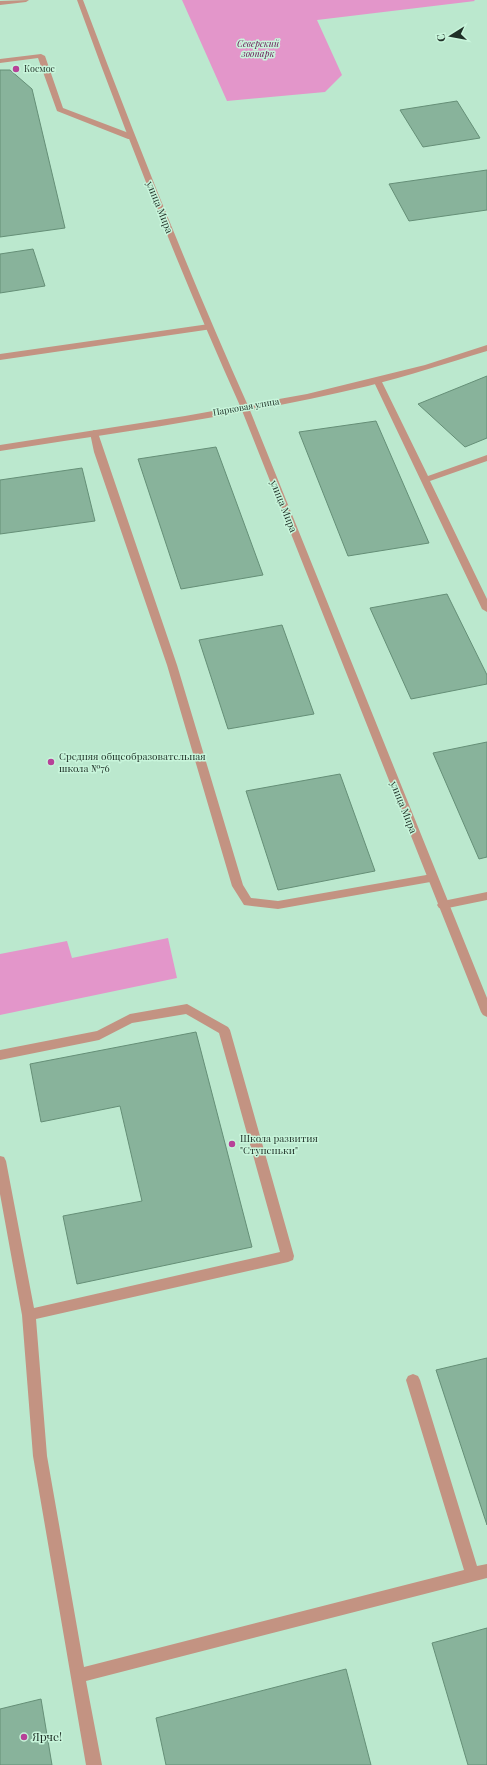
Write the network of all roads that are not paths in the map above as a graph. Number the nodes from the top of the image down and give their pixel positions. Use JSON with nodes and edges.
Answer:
{"nodes":[{"id":1,"x":26,"y":0,"type":"edge"},
{"id":2,"x":80,"y":0,"type":"edge"},
{"id":3,"x":0,"y":3,"type":"edge"},
{"id":4,"x":0,"y":61,"type":"edge"},
{"id":5,"x":131,"y":137,"type":"junction"},
{"id":6,"x":209,"y":327,"type":"junction"},
{"id":7,"x":487,"y":348,"type":"edge"},
{"id":8,"x":0,"y":357,"type":"edge"},
{"id":9,"x":378,"y":380,"type":"junction"},
{"id":10,"x":245,"y":408,"type":"junction"},
{"id":11,"x":94,"y":433,"type":"junction"},
{"id":12,"x":0,"y":448,"type":"edge"},
{"id":13,"x":487,"y":458,"type":"edge"},
{"id":14,"x":425,"y":480,"type":"junction"},
{"id":15,"x":487,"y":609,"type":"edge"},
{"id":16,"x":432,"y":878,"type":"junction"},
{"id":17,"x":487,"y":896,"type":"edge"},
{"id":18,"x":443,"y":905,"type":"junction"},
{"id":19,"x":487,"y":1012,"type":"edge"},
{"id":20,"x":0,"y":1055,"type":"edge"},
{"id":21,"x":0,"y":1161,"type":"edge"},
{"id":22,"x":29,"y":1315,"type":"junction"},
{"id":23,"x":413,"y":1380,"type":"dead end"},
{"id":24,"x":480,"y":1573,"type":"edge"},
{"id":25,"x":78,"y":1676,"type":"junction"},
{"id":26,"x":94,"y":1765,"type":"edge"}],
"edges":[{"from":1,"to":3,"type":"street"},
{"from":2,"to":5,"type":"street","name":"улица Мира"},
{"from":4,"to":5,"type":"street"},
{"from":5,"to":6,"type":"street","name":"улица Мира"},
{"from":6,"to":8,"type":"street"},
{"from":6,"to":10,"type":"street","name":"улица Мира"},
{"from":7,"to":9,"type":"street","name":"Парковая улица"},
{"from":9,"to":10,"type":"street","name":"Парковая улица"},
{"from":9,"to":14,"type":"street"},
{"from":10,"to":11,"type":"street","name":"Парковая улица"},
{"from":10,"to":16,"type":"street","name":"улица Мира"},
{"from":11,"to":12,"type":"street","name":"Парковая улица"},
{"from":11,"to":16,"type":"street"},
{"from":13,"to":14,"type":"street"},
{"from":14,"to":15,"type":"street"},
{"from":16,"to":18,"type":"street","name":"улица Мира"},
{"from":17,"to":18,"type":"street"},
{"from":18,"to":19,"type":"street","name":"улица Мира"},
{"from":20,"to":22,"type":"street"},
{"from":21,"to":22,"type":"street"},
{"from":22,"to":25,"type":"street"},
{"from":23,"to":24,"type":"street"},
{"from":24,"to":25,"type":"street"},
{"from":25,"to":26,"type":"street"}]}
